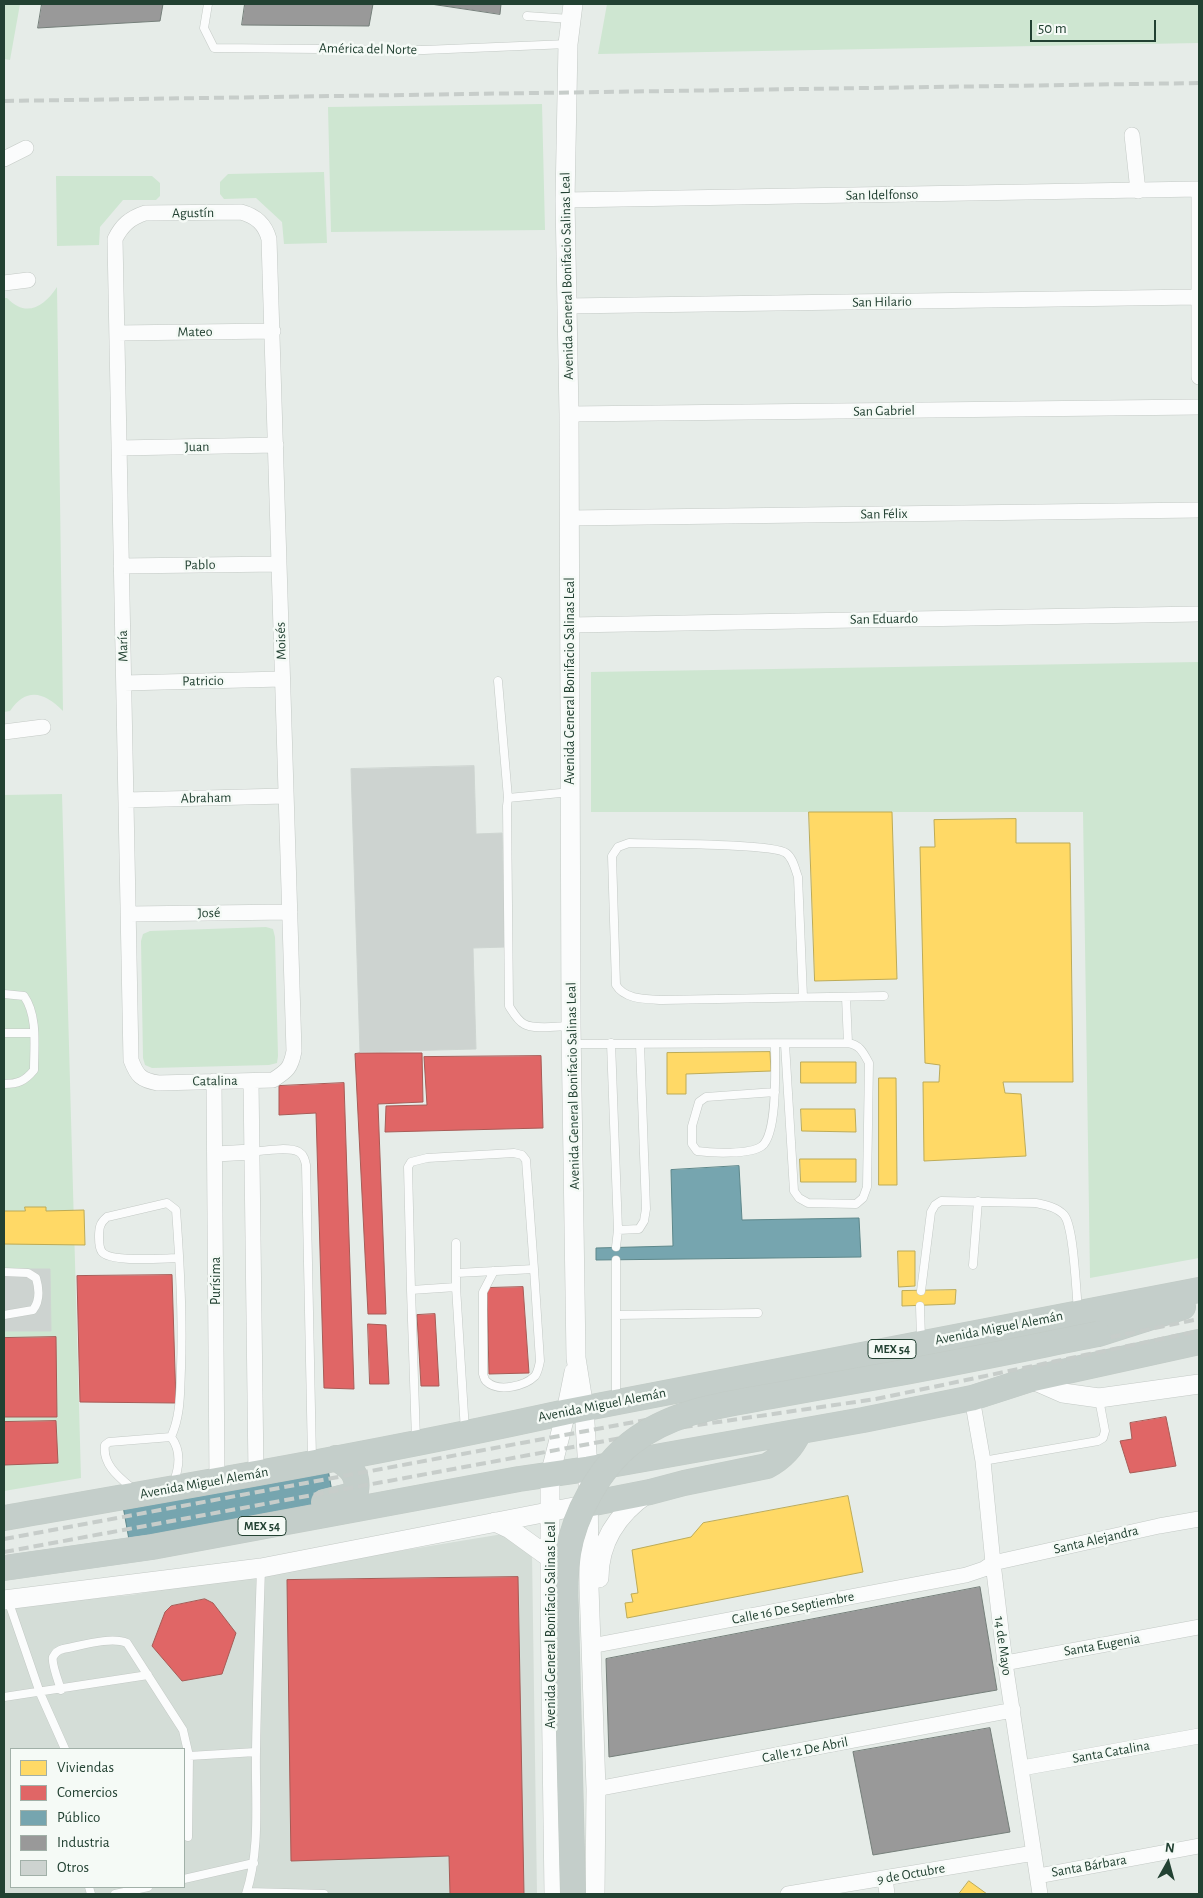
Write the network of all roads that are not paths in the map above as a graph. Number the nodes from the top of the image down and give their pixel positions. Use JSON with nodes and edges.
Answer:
{"nodes":[{"id":1,"x":208,"y":4,"type":"edge"},
{"id":2,"x":571,"y":11,"type":"edge"},
{"id":3,"x":527,"y":16,"type":"dead end"},
{"id":4,"x":568,"y":44,"type":"junction"},
{"id":5,"x":1132,"y":134,"type":"dead end"},
{"id":6,"x":26,"y":148,"type":"dead end"},
{"id":7,"x":4,"y":159,"type":"edge"},
{"id":8,"x":1199,"y":189,"type":"edge"},
{"id":9,"x":1138,"y":191,"type":"junction"},
{"id":10,"x":565,"y":200,"type":"junction"},
{"id":11,"x":260,"y":220,"type":"joint"},
{"id":12,"x":126,"y":223,"type":"joint"},
{"id":13,"x":28,"y":280,"type":"dead end"},
{"id":14,"x":4,"y":283,"type":"edge"},
{"id":15,"x":1198,"y":297,"type":"junction"},
{"id":16,"x":566,"y":306,"type":"junction"},
{"id":17,"x":273,"y":331,"type":"junction"},
{"id":18,"x":117,"y":333,"type":"junction"},
{"id":19,"x":1199,"y":377,"type":"edge"},
{"id":20,"x":1199,"y":407,"type":"edge"},
{"id":21,"x":569,"y":414,"type":"junction"},
{"id":22,"x":276,"y":445,"type":"junction"},
{"id":23,"x":119,"y":448,"type":"junction"},
{"id":24,"x":1199,"y":510,"type":"edge"},
{"id":25,"x":569,"y":518,"type":"junction"},
{"id":26,"x":279,"y":564,"type":"junction"},
{"id":27,"x":121,"y":566,"type":"junction"},
{"id":28,"x":1199,"y":614,"type":"edge"},
{"id":29,"x":570,"y":625,"type":"junction"},
{"id":30,"x":282,"y":679,"type":"junction"},
{"id":31,"x":498,"y":681,"type":"dead end"},
{"id":32,"x":124,"y":683,"type":"junction"},
{"id":33,"x":43,"y":727,"type":"dead end"},
{"id":34,"x":4,"y":732,"type":"edge"},
{"id":35,"x":570,"y":792,"type":"junction"},
{"id":36,"x":286,"y":796,"type":"junction"},
{"id":37,"x":508,"y":798,"type":"junction"},
{"id":38,"x":126,"y":800,"type":"junction"},
{"id":39,"x":290,"y":912,"type":"junction"},
{"id":40,"x":128,"y":914,"type":"junction"},
{"id":41,"x":4,"y":994,"type":"edge"},
{"id":42,"x":884,"y":996,"type":"dead end"},
{"id":43,"x":803,"y":997,"type":"junction"},
{"id":44,"x":846,"y":997,"type":"junction"},
{"id":45,"x":4,"y":1033,"type":"edge"},
{"id":46,"x":34,"y":1033,"type":"junction"},
{"id":47,"x":572,"y":1035,"type":"junction"},
{"id":48,"x":611,"y":1043,"type":"junction"},
{"id":49,"x":848,"y":1043,"type":"junction"},
{"id":50,"x":640,"y":1044,"type":"junction"},
{"id":51,"x":776,"y":1044,"type":"junction"},
{"id":52,"x":785,"y":1044,"type":"junction"},
{"id":53,"x":292,"y":1064,"type":"joint"},
{"id":54,"x":136,"y":1073,"type":"joint"},
{"id":55,"x":214,"y":1081,"type":"junction"},
{"id":56,"x":251,"y":1081,"type":"junction"},
{"id":57,"x":4,"y":1084,"type":"edge"},
{"id":58,"x":775,"y":1092,"type":"junction"},
{"id":59,"x":250,"y":1152,"type":"junction"},
{"id":60,"x":216,"y":1154,"type":"junction"},
{"id":61,"x":978,"y":1201,"type":"junction"},
{"id":62,"x":618,"y":1230,"type":"junction"},
{"id":63,"x":456,"y":1243,"type":"dead end"},
{"id":64,"x":616,"y":1247,"type":"dead end"},
{"id":65,"x":180,"y":1258,"type":"junction"},
{"id":66,"x":616,"y":1260,"type":"dead end"},
{"id":67,"x":973,"y":1265,"type":"dead end"},
{"id":68,"x":534,"y":1269,"type":"junction"},
{"id":69,"x":494,"y":1271,"type":"junction"},
{"id":70,"x":4,"y":1272,"type":"edge"},
{"id":71,"x":457,"y":1272,"type":"junction"},
{"id":72,"x":456,"y":1288,"type":"junction"},
{"id":73,"x":411,"y":1290,"type":"junction"},
{"id":74,"x":1199,"y":1290,"type":"edge"},
{"id":75,"x":921,"y":1291,"type":"dead end"},
{"id":76,"x":1199,"y":1301,"type":"edge"},
{"id":77,"x":920,"y":1306,"type":"dead end"},
{"id":78,"x":758,"y":1313,"type":"dead end"},
{"id":79,"x":1078,"y":1313,"type":"junction"},
{"id":80,"x":4,"y":1315,"type":"edge"},
{"id":81,"x":616,"y":1315,"type":"junction"},
{"id":82,"x":1199,"y":1342,"type":"edge"},
{"id":83,"x":920,"y":1344,"type":"junction"},
{"id":84,"x":1031,"y":1379,"type":"junction"},
{"id":85,"x":711,"y":1384,"type":"junction"},
{"id":86,"x":1199,"y":1384,"type":"edge"},
{"id":87,"x":972,"y":1398,"type":"junction"},
{"id":88,"x":1099,"y":1398,"type":"junction"},
{"id":89,"x":616,"y":1402,"type":"junction"},
{"id":90,"x":575,"y":1410,"type":"junction"},
{"id":91,"x":799,"y":1432,"type":"junction"},
{"id":92,"x":465,"y":1433,"type":"junction"},
{"id":93,"x":171,"y":1437,"type":"junction"},
{"id":94,"x":416,"y":1443,"type":"junction"},
{"id":95,"x":713,"y":1447,"type":"junction"},
{"id":96,"x":336,"y":1458,"type":"junction"},
{"id":97,"x":983,"y":1460,"type":"junction"},
{"id":98,"x":312,"y":1463,"type":"junction"},
{"id":99,"x":588,"y":1469,"type":"junction"},
{"id":100,"x":256,"y":1474,"type":"junction"},
{"id":101,"x":550,"y":1475,"type":"junction"},
{"id":102,"x":217,"y":1481,"type":"junction"},
{"id":103,"x":171,"y":1489,"type":"junction"},
{"id":104,"x":650,"y":1492,"type":"junction"},
{"id":105,"x":140,"y":1494,"type":"junction"},
{"id":106,"x":589,"y":1504,"type":"junction"},
{"id":107,"x":550,"y":1511,"type":"junction"},
{"id":108,"x":4,"y":1518,"type":"edge"},
{"id":109,"x":1199,"y":1519,"type":"edge"},
{"id":110,"x":495,"y":1522,"type":"junction"},
{"id":111,"x":152,"y":1546,"type":"junction"},
{"id":112,"x":550,"y":1558,"type":"junction"},
{"id":113,"x":993,"y":1563,"type":"junction"},
{"id":114,"x":4,"y":1568,"type":"edge"},
{"id":115,"x":261,"y":1568,"type":"junction"},
{"id":116,"x":588,"y":1587,"type":"junction"},
{"id":117,"x":550,"y":1598,"type":"junction"},
{"id":118,"x":6,"y":1600,"type":"edge"},
{"id":119,"x":1199,"y":1627,"type":"edge"},
{"id":120,"x":591,"y":1639,"type":"junction"},
{"id":121,"x":1005,"y":1663,"type":"junction"},
{"id":122,"x":148,"y":1675,"type":"junction"},
{"id":123,"x":61,"y":1690,"type":"junction"},
{"id":124,"x":40,"y":1693,"type":"junction"},
{"id":125,"x":4,"y":1697,"type":"edge"},
{"id":126,"x":1013,"y":1710,"type":"junction"},
{"id":127,"x":1199,"y":1736,"type":"edge"},
{"id":128,"x":66,"y":1748,"type":"edge"},
{"id":129,"x":256,"y":1752,"type":"junction"},
{"id":130,"x":189,"y":1756,"type":"junction"},
{"id":131,"x":1022,"y":1768,"type":"junction"},
{"id":132,"x":596,"y":1789,"type":"junction"},
{"id":133,"x":188,"y":1836,"type":"dead end"},
{"id":134,"x":1199,"y":1846,"type":"edge"},
{"id":135,"x":1034,"y":1853,"type":"junction"},
{"id":136,"x":254,"y":1863,"type":"junction"},
{"id":137,"x":1038,"y":1876,"type":"junction"},
{"id":138,"x":885,"y":1878,"type":"junction"},
{"id":139,"x":185,"y":1879,"type":"edge"},
{"id":140,"x":143,"y":1888,"type":"edge"},
{"id":141,"x":247,"y":1893,"type":"edge"},
{"id":142,"x":115,"y":1894,"type":"edge"},
{"id":143,"x":324,"y":1894,"type":"edge"},
{"id":144,"x":554,"y":1894,"type":"edge"},
{"id":145,"x":573,"y":1894,"type":"edge"},
{"id":146,"x":595,"y":1894,"type":"edge"},
{"id":147,"x":788,"y":1894,"type":"edge"},
{"id":148,"x":886,"y":1894,"type":"edge"},
{"id":149,"x":1040,"y":1894,"type":"edge"}],
"edges":[{"from":1,"to":4,"type":"lane","name":"América del Norte"},
{"from":2,"to":3,"type":"lane"},
{"from":2,"to":4,"type":"street","name":"Avenida General Bonifacio Salinas Leal"},
{"from":4,"to":10,"type":"street","name":"Avenida General Bonifacio Salinas Leal"},
{"from":5,"to":9,"type":"street"},
{"from":6,"to":7,"type":"street"},
{"from":8,"to":9,"type":"street","name":"San Idelfonso"},
{"from":8,"to":15,"type":"street"},
{"from":9,"to":10,"type":"street","name":"San Idelfonso"},
{"from":10,"to":16,"type":"street","name":"Avenida General Bonifacio Salinas Leal"},
{"from":11,"to":12,"type":"street","name":"Agustín"},
{"from":11,"to":17,"type":"street","name":"Moisés"},
{"from":12,"to":18,"type":"street","name":"María"},
{"from":13,"to":14,"type":"street"},
{"from":15,"to":16,"type":"street","name":"San Hilario"},
{"from":15,"to":19,"type":"street"},
{"from":16,"to":21,"type":"street","name":"Avenida General Bonifacio Salinas Leal"},
{"from":17,"to":18,"type":"street","name":"Mateo"},
{"from":17,"to":22,"type":"street","name":"Moisés"},
{"from":18,"to":23,"type":"street","name":"María"},
{"from":20,"to":21,"type":"street","name":"San Gabriel"},
{"from":21,"to":25,"type":"street","name":"Avenida General Bonifacio Salinas Leal"},
{"from":22,"to":23,"type":"street","name":"Juan"},
{"from":22,"to":26,"type":"street","name":"Moisés"},
{"from":23,"to":27,"type":"street","name":"María"},
{"from":24,"to":25,"type":"street","name":"San Félix"},
{"from":25,"to":29,"type":"street","name":"Avenida General Bonifacio Salinas Leal"},
{"from":26,"to":27,"type":"street","name":"Pablo"},
{"from":26,"to":30,"type":"street","name":"Moisés"},
{"from":27,"to":32,"type":"street","name":"María"},
{"from":28,"to":29,"type":"street","name":"San Eduardo"},
{"from":29,"to":35,"type":"street","name":"Avenida General Bonifacio Salinas Leal"},
{"from":30,"to":32,"type":"street","name":"Patricio"},
{"from":30,"to":36,"type":"street","name":"Moisés"},
{"from":31,"to":37,"type":"lane"},
{"from":32,"to":38,"type":"street","name":"María"},
{"from":33,"to":34,"type":"street"},
{"from":35,"to":37,"type":"lane"},
{"from":35,"to":47,"type":"street","name":"Avenida General Bonifacio Salinas Leal"},
{"from":36,"to":38,"type":"street","name":"Abraham"},
{"from":36,"to":39,"type":"street","name":"Moisés"},
{"from":37,"to":47,"type":"lane"},
{"from":38,"to":40,"type":"street","name":"María"},
{"from":39,"to":40,"type":"street","name":"José"},
{"from":39,"to":53,"type":"street","name":"Moisés"},
{"from":40,"to":54,"type":"street","name":"María"},
{"from":41,"to":46,"type":"lane"},
{"from":42,"to":44,"type":"lane"},
{"from":43,"to":43,"type":"lane"},
{"from":43,"to":44,"type":"lane"},
{"from":44,"to":49,"type":"lane"},
{"from":45,"to":46,"type":"lane"},
{"from":46,"to":57,"type":"lane"},
{"from":47,"to":48,"type":"lane"},
{"from":47,"to":90,"type":"street","name":"Avenida General Bonifacio Salinas Leal"},
{"from":48,"to":50,"type":"lane"},
{"from":48,"to":62,"type":"lane"},
{"from":49,"to":52,"type":"lane"},
{"from":49,"to":52,"type":"lane"},
{"from":50,"to":51,"type":"lane"},
{"from":50,"to":62,"type":"lane"},
{"from":51,"to":52,"type":"lane"},
{"from":51,"to":58,"type":"lane"},
{"from":53,"to":56,"type":"street","name":"Catalina"},
{"from":54,"to":55,"type":"street","name":"Catalina"},
{"from":55,"to":56,"type":"street","name":"Catalina"},
{"from":55,"to":60,"type":"street","name":"Purísima"},
{"from":56,"to":59,"type":"street"},
{"from":58,"to":58,"type":"lane"},
{"from":59,"to":60,"type":"street"},
{"from":59,"to":98,"type":"lane"},
{"from":59,"to":100,"type":"street"},
{"from":60,"to":102,"type":"street","name":"Purísima"},
{"from":61,"to":67,"type":"lane"},
{"from":61,"to":75,"type":"lane"},
{"from":61,"to":79,"type":"lane"},
{"from":62,"to":64,"type":"lane"},
{"from":63,"to":71,"type":"lane"},
{"from":65,"to":65,"type":"lane"},
{"from":65,"to":93,"type":"lane"},
{"from":66,"to":81,"type":"lane"},
{"from":68,"to":69,"type":"lane"},
{"from":68,"to":69,"type":"lane"},
{"from":68,"to":73,"type":"lane"},
{"from":69,"to":71,"type":"lane"},
{"from":70,"to":80,"type":"lane"},
{"from":71,"to":72,"type":"lane"},
{"from":72,"to":73,"type":"lane"},
{"from":72,"to":92,"type":"lane"},
{"from":73,"to":94,"type":"lane"},
{"from":74,"to":79,"type":"highway","name":"Avenida Miguel Alemán","number":"MEX 54"},
{"from":76,"to":145,"type":"highway","bridge":true},
{"from":77,"to":83,"type":"lane"},
{"from":78,"to":81,"type":"lane"},
{"from":79,"to":83,"type":"highway","name":"Avenida Miguel Alemán","number":"MEX 54"},
{"from":81,"to":89,"type":"lane"},
{"from":82,"to":84,"type":"highway","number":"MEX 54"},
{"from":83,"to":85,"type":"highway","name":"Avenida Miguel Alemán","number":"MEX 54"},
{"from":84,"to":87,"type":"highway","number":"MEX 54"},
{"from":84,"to":88,"type":"street"},
{"from":85,"to":89,"type":"highway","name":"Avenida Miguel Alemán","number":"MEX 54"},
{"from":85,"to":95,"type":"highway"},
{"from":86,"to":88,"type":"street"},
{"from":87,"to":91,"type":"highway","number":"MEX 54"},
{"from":87,"to":97,"type":"street","name":"14 de Mayo"},
{"from":88,"to":97,"type":"lane"},
{"from":89,"to":90,"type":"highway","name":"Avenida Miguel Alemán","number":"MEX 54"},
{"from":90,"to":92,"type":"highway","name":"Avenida Miguel Alemán","number":"MEX 54"},
{"from":90,"to":99,"type":"street","name":"Avenida General Bonifacio Salinas Leal"},
{"from":90,"to":101,"type":"street","name":"Avenida General Bonifacio Salinas Leal"},
{"from":91,"to":95,"type":"highway","number":"MEX 54"},
{"from":91,"to":104,"type":"highway"},
{"from":92,"to":94,"type":"highway","name":"Avenida Miguel Alemán","number":"MEX 54"},
{"from":93,"to":103,"type":"lane"},
{"from":93,"to":105,"type":"lane"},
{"from":94,"to":96,"type":"highway","name":"Avenida Miguel Alemán","number":"MEX 54"},
{"from":95,"to":99,"type":"highway","number":"MEX 54"},
{"from":96,"to":98,"type":"highway","name":"Avenida Miguel Alemán","number":"MEX 54"},
{"from":96,"to":111,"type":"highway"},
{"from":97,"to":113,"type":"street","name":"14 de Mayo"},
{"from":98,"to":100,"type":"highway","name":"Avenida Miguel Alemán","number":"MEX 54"},
{"from":99,"to":101,"type":"highway","number":"MEX 54"},
{"from":99,"to":106,"type":"street","name":"Avenida General Bonifacio Salinas Leal"},
{"from":100,"to":102,"type":"highway","name":"Avenida Miguel Alemán","number":"MEX 54"},
{"from":101,"to":107,"type":"street","name":"Avenida General Bonifacio Salinas Leal"},
{"from":101,"to":111,"type":"highway","number":"MEX 54"},
{"from":102,"to":103,"type":"highway","name":"Avenida Miguel Alemán","number":"MEX 54"},
{"from":103,"to":105,"type":"highway","name":"Avenida Miguel Alemán","number":"MEX 54"},
{"from":104,"to":106,"type":"highway"},
{"from":104,"to":120,"type":"street"},
{"from":105,"to":108,"type":"highway","name":"Avenida Miguel Alemán","number":"MEX 54"},
{"from":106,"to":107,"type":"street"},
{"from":106,"to":116,"type":"street","name":"Avenida General Bonifacio Salinas Leal"},
{"from":107,"to":110,"type":"street"},
{"from":107,"to":112,"type":"street","name":"Avenida General Bonifacio Salinas Leal"},
{"from":109,"to":113,"type":"street","name":"Santa Alejandra"},
{"from":110,"to":112,"type":"street"},
{"from":110,"to":115,"type":"street"},
{"from":111,"to":114,"type":"highway","number":"MEX 54"},
{"from":112,"to":117,"type":"street","name":"Avenida General Bonifacio Salinas Leal"},
{"from":113,"to":120,"type":"street","name":"Calle 16 De Septiembre"},
{"from":113,"to":121,"type":"street","name":"14 de Mayo"},
{"from":115,"to":118,"type":"street"},
{"from":115,"to":129,"type":"lane"},
{"from":116,"to":117,"type":"street"},
{"from":116,"to":120,"type":"street","name":"Avenida General Bonifacio Salinas Leal"},
{"from":117,"to":144,"type":"street","name":"Avenida General Bonifacio Salinas Leal"},
{"from":118,"to":124,"type":"lane"},
{"from":119,"to":121,"type":"street","name":"Santa Eugenia"},
{"from":120,"to":132,"type":"street","name":"Avenida General Bonifacio Salinas Leal"},
{"from":121,"to":126,"type":"street","name":"14 de Mayo"},
{"from":122,"to":123,"type":"lane"},
{"from":122,"to":123,"type":"lane"},
{"from":122,"to":130,"type":"lane"},
{"from":123,"to":124,"type":"lane"},
{"from":124,"to":125,"type":"lane"},
{"from":124,"to":128,"type":"lane"},
{"from":126,"to":131,"type":"street","name":"14 de Mayo"},
{"from":126,"to":132,"type":"street","name":"Calle 12 De Abril"},
{"from":127,"to":131,"type":"street","name":"Santa Catalina"},
{"from":129,"to":130,"type":"lane"},
{"from":129,"to":136,"type":"lane"},
{"from":130,"to":133,"type":"lane"},
{"from":131,"to":135,"type":"street","name":"14 de Mayo"},
{"from":132,"to":146,"type":"street","name":"Avenida General Bonifacio Salinas Leal"},
{"from":134,"to":137,"type":"street","name":"Santa Bárbara"},
{"from":135,"to":137,"type":"street","name":"14 de Mayo"},
{"from":135,"to":138,"type":"street","name":"9 de Octubre"},
{"from":136,"to":139,"type":"lane"},
{"from":136,"to":141,"type":"lane"},
{"from":137,"to":149,"type":"street","name":"14 de Mayo"},
{"from":138,"to":147,"type":"street","name":"9 de Octubre"},
{"from":138,"to":148,"type":"street"},
{"from":140,"to":142,"type":"lane"},
{"from":141,"to":143,"type":"lane"}]}
